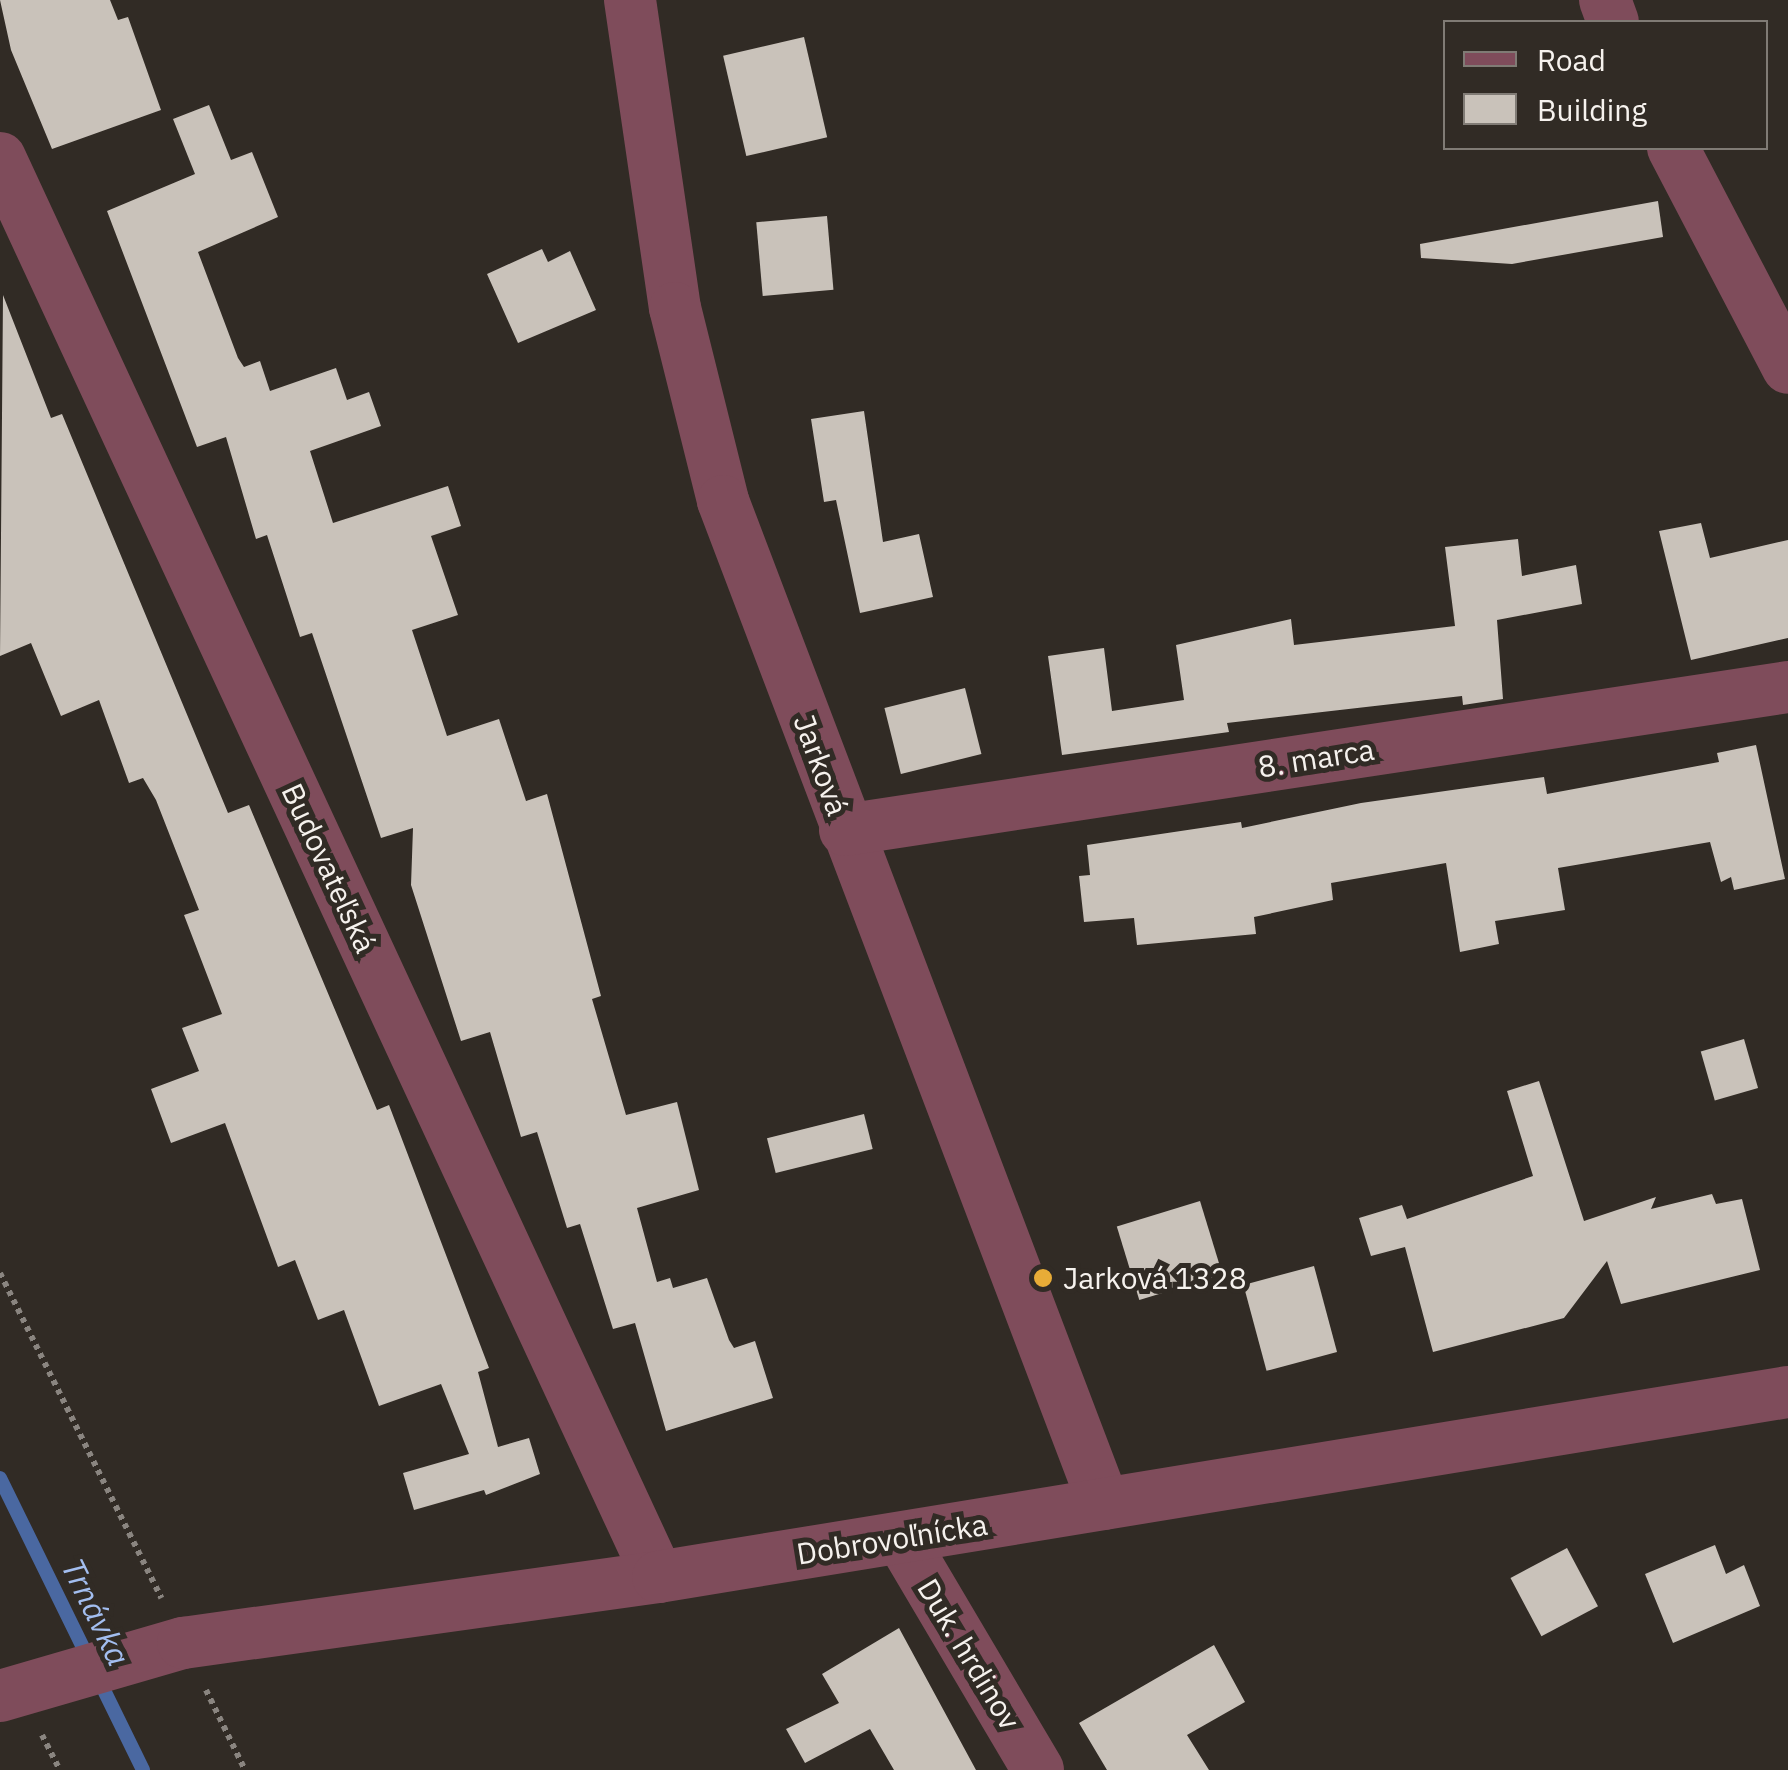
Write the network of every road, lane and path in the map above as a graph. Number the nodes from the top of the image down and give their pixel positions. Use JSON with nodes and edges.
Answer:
{"nodes":[{"id":1,"x":630,"y":0,"type":"edge"},
{"id":2,"x":1674,"y":150,"type":"edge"},
{"id":3,"x":0,"y":158,"type":"edge"},
{"id":4,"x":1788,"y":368,"type":"edge"},
{"id":5,"x":1788,"y":687,"type":"edge"},
{"id":6,"x":845,"y":830,"type":"junction"},
{"id":7,"x":0,"y":1273,"type":"edge"},
{"id":8,"x":1788,"y":1392,"type":"edge"},
{"id":9,"x":1104,"y":1504,"type":"junction"},
{"id":10,"x":901,"y":1538,"type":"junction"},
{"id":11,"x":658,"y":1578,"type":"junction"},
{"id":12,"x":183,"y":1643,"type":"junction"},
{"id":13,"x":18,"y":1691,"type":"edge"},
{"id":14,"x":245,"y":1770,"type":"edge"},
{"id":15,"x":1038,"y":1770,"type":"edge"}],
"edges":[{"from":1,"to":6,"type":"street","name":"Jarková"},
{"from":2,"to":4,"type":"street"},
{"from":3,"to":11,"type":"street","name":"Budovateľská"},
{"from":5,"to":6,"type":"street","name":"8. marca"},
{"from":6,"to":9,"type":"street","name":"Jarková"},
{"from":7,"to":12,"type":"path"},
{"from":8,"to":9,"type":"street","name":"Dobrovoľnícka"},
{"from":9,"to":10,"type":"street","name":"Dobrovoľnícka"},
{"from":10,"to":11,"type":"street","name":"Dobrovoľnícka"},
{"from":10,"to":15,"type":"street","name":"Duk. hrdinov"},
{"from":11,"to":12,"type":"street","name":"Dobrovoľnícka"},
{"from":12,"to":13,"type":"street","name":"Dobrovoľnícka"},
{"from":12,"to":14,"type":"path"}]}
